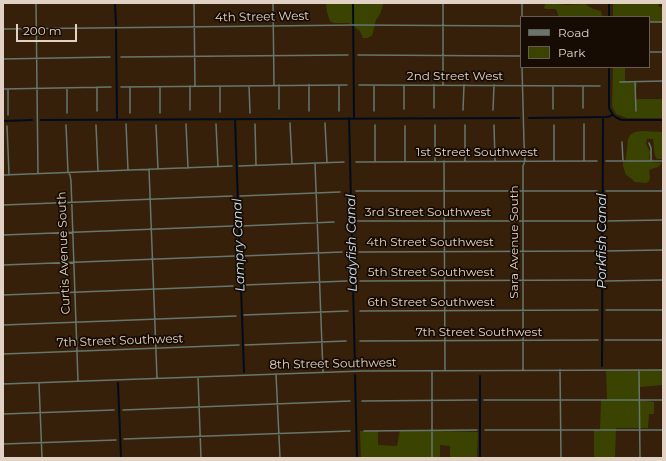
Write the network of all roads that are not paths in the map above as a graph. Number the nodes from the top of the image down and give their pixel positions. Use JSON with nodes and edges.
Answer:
{"nodes":[{"id":1,"x":36,"y":3,"type":"edge"},
{"id":2,"x":194,"y":3,"type":"edge"},
{"id":3,"x":273,"y":3,"type":"edge"},
{"id":4,"x":443,"y":3,"type":"edge"},
{"id":5,"x":522,"y":3,"type":"edge"},
{"id":6,"x":522,"y":16,"type":"edge"},
{"id":7,"x":650,"y":22,"type":"edge"},
{"id":8,"x":663,"y":22,"type":"edge"},
{"id":9,"x":443,"y":25,"type":"junction"},
{"id":10,"x":273,"y":26,"type":"junction"},
{"id":11,"x":520,"y":26,"type":"edge"},
{"id":12,"x":194,"y":27,"type":"junction"},
{"id":13,"x":37,"y":28,"type":"junction"},
{"id":14,"x":3,"y":29,"type":"edge"},
{"id":15,"x":650,"y":52,"type":"edge"},
{"id":16,"x":663,"y":52,"type":"edge"},
{"id":17,"x":348,"y":55,"type":"dead end"},
{"id":18,"x":358,"y":55,"type":"dead end"},
{"id":19,"x":443,"y":55,"type":"junction"},
{"id":20,"x":195,"y":56,"type":"junction"},
{"id":21,"x":273,"y":56,"type":"junction"},
{"id":22,"x":520,"y":56,"type":"edge"},
{"id":23,"x":120,"y":57,"type":"dead end"},
{"id":24,"x":37,"y":58,"type":"junction"},
{"id":25,"x":110,"y":58,"type":"dead end"},
{"id":26,"x":3,"y":59,"type":"edge"},
{"id":27,"x":522,"y":68,"type":"edge"},
{"id":28,"x":620,"y":82,"type":"dead end"},
{"id":29,"x":635,"y":82,"type":"junction"},
{"id":30,"x":663,"y":82,"type":"edge"},
{"id":31,"x":309,"y":85,"type":"junction"},
{"id":32,"x":339,"y":85,"type":"junction"},
{"id":33,"x":347,"y":85,"type":"dead end"},
{"id":34,"x":359,"y":85,"type":"dead end"},
{"id":35,"x":374,"y":85,"type":"junction"},
{"id":36,"x":404,"y":85,"type":"junction"},
{"id":37,"x":434,"y":85,"type":"junction"},
{"id":38,"x":443,"y":85,"type":"junction"},
{"id":39,"x":464,"y":85,"type":"junction"},
{"id":40,"x":190,"y":86,"type":"junction"},
{"id":41,"x":195,"y":86,"type":"junction"},
{"id":42,"x":220,"y":86,"type":"junction"},
{"id":43,"x":249,"y":86,"type":"junction"},
{"id":44,"x":274,"y":86,"type":"junction"},
{"id":45,"x":279,"y":86,"type":"junction"},
{"id":46,"x":494,"y":86,"type":"junction"},
{"id":47,"x":522,"y":86,"type":"junction"},
{"id":48,"x":553,"y":86,"type":"junction"},
{"id":49,"x":583,"y":86,"type":"junction"},
{"id":50,"x":600,"y":86,"type":"dead end"},
{"id":51,"x":97,"y":87,"type":"junction"},
{"id":52,"x":111,"y":87,"type":"dead end"},
{"id":53,"x":121,"y":87,"type":"dead end"},
{"id":54,"x":130,"y":87,"type":"junction"},
{"id":55,"x":160,"y":87,"type":"junction"},
{"id":56,"x":8,"y":88,"type":"junction"},
{"id":57,"x":37,"y":88,"type":"junction"},
{"id":58,"x":67,"y":88,"type":"junction"},
{"id":59,"x":3,"y":89,"type":"edge"},
{"id":60,"x":434,"y":108,"type":"dead end"},
{"id":61,"x":583,"y":108,"type":"dead end"},
{"id":62,"x":280,"y":109,"type":"dead end"},
{"id":63,"x":404,"y":109,"type":"dead end"},
{"id":64,"x":553,"y":109,"type":"dead end"},
{"id":65,"x":190,"y":110,"type":"dead end"},
{"id":66,"x":463,"y":110,"type":"dead end"},
{"id":67,"x":494,"y":110,"type":"dead end"},
{"id":68,"x":97,"y":111,"type":"dead end"},
{"id":69,"x":339,"y":111,"type":"dead end"},
{"id":70,"x":374,"y":111,"type":"dead end"},
{"id":71,"x":220,"y":112,"type":"dead end"},
{"id":72,"x":309,"y":112,"type":"dead end"},
{"id":73,"x":636,"y":112,"type":"dead end"},
{"id":74,"x":67,"y":113,"type":"dead end"},
{"id":75,"x":130,"y":113,"type":"dead end"},
{"id":76,"x":160,"y":113,"type":"dead end"},
{"id":77,"x":250,"y":113,"type":"dead end"},
{"id":78,"x":8,"y":115,"type":"dead end"},
{"id":79,"x":325,"y":123,"type":"dead end"},
{"id":80,"x":126,"y":124,"type":"dead end"},
{"id":81,"x":186,"y":124,"type":"dead end"},
{"id":82,"x":216,"y":124,"type":"dead end"},
{"id":83,"x":255,"y":124,"type":"dead end"},
{"id":84,"x":290,"y":124,"type":"dead end"},
{"id":85,"x":584,"y":124,"type":"dead end"},
{"id":86,"x":66,"y":125,"type":"dead end"},
{"id":87,"x":96,"y":125,"type":"dead end"},
{"id":88,"x":156,"y":125,"type":"dead end"},
{"id":89,"x":375,"y":125,"type":"dead end"},
{"id":90,"x":435,"y":125,"type":"dead end"},
{"id":91,"x":464,"y":125,"type":"dead end"},
{"id":92,"x":494,"y":125,"type":"dead end"},
{"id":93,"x":554,"y":125,"type":"dead end"},
{"id":94,"x":7,"y":126,"type":"dead end"},
{"id":95,"x":405,"y":126,"type":"dead end"},
{"id":96,"x":622,"y":142,"type":"dead end"},
{"id":97,"x":649,"y":143,"type":"dead end"},
{"id":98,"x":435,"y":161,"type":"junction"},
{"id":99,"x":444,"y":161,"type":"junction"},
{"id":100,"x":465,"y":161,"type":"junction"},
{"id":101,"x":495,"y":161,"type":"junction"},
{"id":102,"x":525,"y":161,"type":"junction"},
{"id":103,"x":554,"y":161,"type":"junction"},
{"id":104,"x":584,"y":161,"type":"junction"},
{"id":105,"x":597,"y":161,"type":"dead end"},
{"id":106,"x":606,"y":161,"type":"dead end"},
{"id":107,"x":622,"y":161,"type":"junction"},
{"id":108,"x":651,"y":161,"type":"junction"},
{"id":109,"x":663,"y":161,"type":"edge"},
{"id":110,"x":344,"y":162,"type":"dead end"},
{"id":111,"x":356,"y":162,"type":"dead end"},
{"id":112,"x":375,"y":162,"type":"junction"},
{"id":113,"x":405,"y":162,"type":"junction"},
{"id":114,"x":315,"y":163,"type":"junction"},
{"id":115,"x":327,"y":163,"type":"junction"},
{"id":116,"x":292,"y":164,"type":"junction"},
{"id":117,"x":232,"y":166,"type":"dead end"},
{"id":118,"x":239,"y":166,"type":"dead end"},
{"id":119,"x":256,"y":166,"type":"junction"},
{"id":120,"x":218,"y":167,"type":"junction"},
{"id":121,"x":188,"y":168,"type":"junction"},
{"id":122,"x":149,"y":169,"type":"junction"},
{"id":123,"x":158,"y":169,"type":"junction"},
{"id":124,"x":128,"y":170,"type":"junction"},
{"id":125,"x":98,"y":171,"type":"junction"},
{"id":126,"x":68,"y":172,"type":"junction"},
{"id":127,"x":38,"y":174,"type":"junction"},
{"id":128,"x":3,"y":175,"type":"edge"},
{"id":129,"x":9,"y":175,"type":"junction"},
{"id":130,"x":444,"y":191,"type":"junction"},
{"id":131,"x":523,"y":191,"type":"junction"},
{"id":132,"x":597,"y":191,"type":"dead end"},
{"id":133,"x":606,"y":191,"type":"dead end"},
{"id":134,"x":663,"y":191,"type":"edge"},
{"id":135,"x":340,"y":192,"type":"dead end"},
{"id":136,"x":356,"y":192,"type":"dead end"},
{"id":137,"x":316,"y":193,"type":"junction"},
{"id":138,"x":232,"y":196,"type":"dead end"},
{"id":139,"x":240,"y":196,"type":"dead end"},
{"id":140,"x":150,"y":199,"type":"junction"},
{"id":141,"x":71,"y":202,"type":"junction"},
{"id":142,"x":3,"y":205,"type":"edge"},
{"id":143,"x":606,"y":220,"type":"dead end"},
{"id":144,"x":663,"y":220,"type":"edge"},
{"id":145,"x":444,"y":221,"type":"junction"},
{"id":146,"x":523,"y":221,"type":"junction"},
{"id":147,"x":596,"y":221,"type":"dead end"},
{"id":148,"x":334,"y":222,"type":"dead end"},
{"id":149,"x":357,"y":222,"type":"dead end"},
{"id":150,"x":317,"y":223,"type":"junction"},
{"id":151,"x":233,"y":226,"type":"dead end"},
{"id":152,"x":241,"y":226,"type":"dead end"},
{"id":153,"x":151,"y":229,"type":"junction"},
{"id":154,"x":72,"y":232,"type":"junction"},
{"id":155,"x":3,"y":235,"type":"edge"},
{"id":156,"x":663,"y":250,"type":"edge"},
{"id":157,"x":444,"y":251,"type":"junction"},
{"id":158,"x":523,"y":251,"type":"junction"},
{"id":159,"x":597,"y":251,"type":"dead end"},
{"id":160,"x":605,"y":251,"type":"dead end"},
{"id":161,"x":342,"y":252,"type":"dead end"},
{"id":162,"x":359,"y":252,"type":"dead end"},
{"id":163,"x":318,"y":253,"type":"junction"},
{"id":164,"x":235,"y":256,"type":"dead end"},
{"id":165,"x":242,"y":256,"type":"dead end"},
{"id":166,"x":152,"y":259,"type":"junction"},
{"id":167,"x":74,"y":262,"type":"junction"},
{"id":168,"x":3,"y":265,"type":"edge"},
{"id":169,"x":598,"y":280,"type":"dead end"},
{"id":170,"x":605,"y":280,"type":"dead end"},
{"id":171,"x":663,"y":280,"type":"edge"},
{"id":172,"x":360,"y":281,"type":"dead end"},
{"id":173,"x":444,"y":281,"type":"junction"},
{"id":174,"x":523,"y":281,"type":"junction"},
{"id":175,"x":347,"y":282,"type":"dead end"},
{"id":176,"x":319,"y":283,"type":"junction"},
{"id":177,"x":244,"y":285,"type":"dead end"},
{"id":178,"x":233,"y":286,"type":"dead end"},
{"id":179,"x":154,"y":289,"type":"junction"},
{"id":180,"x":75,"y":292,"type":"junction"},
{"id":181,"x":3,"y":294,"type":"edge"},
{"id":182,"x":598,"y":310,"type":"dead end"},
{"id":183,"x":606,"y":310,"type":"dead end"},
{"id":184,"x":663,"y":310,"type":"edge"},
{"id":185,"x":348,"y":311,"type":"dead end"},
{"id":186,"x":360,"y":311,"type":"dead end"},
{"id":187,"x":444,"y":311,"type":"junction"},
{"id":188,"x":523,"y":311,"type":"junction"},
{"id":189,"x":320,"y":312,"type":"junction"},
{"id":190,"x":244,"y":315,"type":"dead end"},
{"id":191,"x":236,"y":316,"type":"dead end"},
{"id":192,"x":155,"y":319,"type":"junction"},
{"id":193,"x":76,"y":322,"type":"junction"},
{"id":194,"x":3,"y":324,"type":"edge"},
{"id":195,"x":523,"y":340,"type":"junction"},
{"id":196,"x":598,"y":340,"type":"dead end"},
{"id":197,"x":605,"y":340,"type":"dead end"},
{"id":198,"x":663,"y":340,"type":"edge"},
{"id":199,"x":346,"y":341,"type":"dead end"},
{"id":200,"x":360,"y":341,"type":"dead end"},
{"id":201,"x":444,"y":341,"type":"junction"},
{"id":202,"x":322,"y":342,"type":"junction"},
{"id":203,"x":245,"y":345,"type":"dead end"},
{"id":204,"x":239,"y":346,"type":"dead end"},
{"id":205,"x":156,"y":349,"type":"junction"},
{"id":206,"x":77,"y":352,"type":"junction"},
{"id":207,"x":3,"y":354,"type":"edge"},
{"id":208,"x":524,"y":370,"type":"junction"},
{"id":209,"x":560,"y":370,"type":"junction"},
{"id":210,"x":639,"y":370,"type":"junction"},
{"id":211,"x":663,"y":370,"type":"edge"},
{"id":212,"x":432,"y":371,"type":"junction"},
{"id":213,"x":445,"y":371,"type":"junction"},
{"id":214,"x":323,"y":372,"type":"junction"},
{"id":215,"x":276,"y":374,"type":"junction"},
{"id":216,"x":198,"y":377,"type":"junction"},
{"id":217,"x":157,"y":378,"type":"junction"},
{"id":218,"x":78,"y":381,"type":"junction"},
{"id":219,"x":39,"y":383,"type":"junction"},
{"id":220,"x":3,"y":384,"type":"edge"},
{"id":221,"x":432,"y":400,"type":"junction"},
{"id":222,"x":477,"y":400,"type":"dead end"},
{"id":223,"x":484,"y":400,"type":"dead end"},
{"id":224,"x":560,"y":400,"type":"junction"},
{"id":225,"x":639,"y":400,"type":"junction"},
{"id":226,"x":663,"y":400,"type":"edge"},
{"id":227,"x":350,"y":401,"type":"dead end"},
{"id":228,"x":362,"y":401,"type":"dead end"},
{"id":229,"x":278,"y":404,"type":"junction"},
{"id":230,"x":199,"y":407,"type":"junction"},
{"id":231,"x":114,"y":410,"type":"dead end"},
{"id":232,"x":123,"y":410,"type":"dead end"},
{"id":233,"x":40,"y":413,"type":"junction"},
{"id":234,"x":3,"y":414,"type":"edge"},
{"id":235,"x":364,"y":430,"type":"dead end"},
{"id":236,"x":432,"y":430,"type":"junction"},
{"id":237,"x":477,"y":430,"type":"dead end"},
{"id":238,"x":484,"y":430,"type":"dead end"},
{"id":239,"x":561,"y":430,"type":"junction"},
{"id":240,"x":640,"y":430,"type":"junction"},
{"id":241,"x":663,"y":430,"type":"edge"},
{"id":242,"x":350,"y":431,"type":"dead end"},
{"id":243,"x":279,"y":434,"type":"junction"},
{"id":244,"x":200,"y":437,"type":"junction"},
{"id":245,"x":116,"y":440,"type":"dead end"},
{"id":246,"x":124,"y":440,"type":"dead end"},
{"id":247,"x":41,"y":443,"type":"junction"},
{"id":248,"x":3,"y":444,"type":"edge"},
{"id":249,"x":42,"y":458,"type":"edge"},
{"id":250,"x":201,"y":458,"type":"edge"},
{"id":251,"x":280,"y":458,"type":"edge"},
{"id":252,"x":432,"y":458,"type":"edge"},
{"id":253,"x":561,"y":458,"type":"edge"},
{"id":254,"x":640,"y":458,"type":"edge"}],
"edges":[{"from":1,"to":13,"type":"street"},
{"from":2,"to":12,"type":"street"},
{"from":3,"to":10,"type":"street"},
{"from":4,"to":9,"type":"street"},
{"from":5,"to":6,"type":"street"},
{"from":7,"to":8,"type":"street"},
{"from":9,"to":10,"type":"street","name":"4th Street West"},
{"from":9,"to":11,"type":"street","name":"4th Street West"},
{"from":9,"to":19,"type":"street"},
{"from":10,"to":12,"type":"street","name":"4th Street West"},
{"from":10,"to":21,"type":"street"},
{"from":12,"to":13,"type":"street","name":"4th Street West"},
{"from":12,"to":20,"type":"street"},
{"from":13,"to":14,"type":"street","name":"4th Street West"},
{"from":13,"to":24,"type":"street"},
{"from":15,"to":16,"type":"street"},
{"from":17,"to":21,"type":"street"},
{"from":18,"to":19,"type":"street"},
{"from":19,"to":22,"type":"street"},
{"from":19,"to":38,"type":"street"},
{"from":20,"to":21,"type":"street"},
{"from":20,"to":23,"type":"street"},
{"from":20,"to":41,"type":"street"},
{"from":21,"to":44,"type":"street"},
{"from":24,"to":25,"type":"street"},
{"from":24,"to":26,"type":"street"},
{"from":24,"to":57,"type":"street"},
{"from":27,"to":47,"type":"street","name":"Sara Avenue South"},
{"from":28,"to":29,"type":"street"},
{"from":29,"to":30,"type":"street"},
{"from":29,"to":73,"type":"street"},
{"from":31,"to":32,"type":"street"},
{"from":31,"to":45,"type":"street"},
{"from":31,"to":72,"type":"street"},
{"from":32,"to":33,"type":"street"},
{"from":32,"to":69,"type":"street"},
{"from":34,"to":35,"type":"street","name":"2nd Street West"},
{"from":35,"to":36,"type":"street","name":"2nd Street West"},
{"from":35,"to":70,"type":"street"},
{"from":36,"to":37,"type":"street","name":"2nd Street West"},
{"from":36,"to":63,"type":"street"},
{"from":37,"to":38,"type":"street","name":"2nd Street West"},
{"from":37,"to":60,"type":"street"},
{"from":38,"to":39,"type":"street","name":"2nd Street West"},
{"from":39,"to":46,"type":"street","name":"2nd Street West"},
{"from":39,"to":66,"type":"street"},
{"from":40,"to":41,"type":"street"},
{"from":40,"to":55,"type":"street"},
{"from":40,"to":65,"type":"street"},
{"from":41,"to":42,"type":"street"},
{"from":42,"to":43,"type":"street"},
{"from":42,"to":71,"type":"street"},
{"from":43,"to":44,"type":"street"},
{"from":43,"to":77,"type":"street"},
{"from":44,"to":45,"type":"street"},
{"from":45,"to":62,"type":"street"},
{"from":46,"to":47,"type":"street","name":"2nd Street West"},
{"from":46,"to":67,"type":"street"},
{"from":47,"to":48,"type":"street","name":"2nd Street West"},
{"from":47,"to":102,"type":"street","name":"Sara Avenue South"},
{"from":48,"to":49,"type":"street","name":"2nd Street West"},
{"from":48,"to":64,"type":"street"},
{"from":49,"to":50,"type":"street","name":"2nd Street West"},
{"from":49,"to":61,"type":"street"},
{"from":51,"to":52,"type":"street"},
{"from":51,"to":58,"type":"street"},
{"from":51,"to":68,"type":"street"},
{"from":53,"to":54,"type":"street"},
{"from":54,"to":55,"type":"street"},
{"from":54,"to":75,"type":"street"},
{"from":55,"to":76,"type":"street"},
{"from":56,"to":57,"type":"street"},
{"from":56,"to":59,"type":"street"},
{"from":56,"to":78,"type":"street"},
{"from":57,"to":58,"type":"street"},
{"from":57,"to":127,"type":"street"},
{"from":58,"to":74,"type":"street"},
{"from":79,"to":115,"type":"street"},
{"from":80,"to":124,"type":"street"},
{"from":81,"to":121,"type":"street"},
{"from":82,"to":120,"type":"street"},
{"from":83,"to":119,"type":"street"},
{"from":84,"to":116,"type":"street"},
{"from":85,"to":104,"type":"street"},
{"from":86,"to":126,"type":"street","name":"Curtis Avenue South"},
{"from":87,"to":125,"type":"street"},
{"from":88,"to":123,"type":"street"},
{"from":89,"to":112,"type":"street"},
{"from":90,"to":98,"type":"street"},
{"from":91,"to":100,"type":"street"},
{"from":92,"to":101,"type":"street"},
{"from":93,"to":103,"type":"street"},
{"from":94,"to":129,"type":"street"},
{"from":95,"to":113,"type":"street"},
{"from":96,"to":107,"type":"street"},
{"from":97,"to":108,"type":"street"},
{"from":98,"to":99,"type":"street","name":"1st Street Southwest"},
{"from":98,"to":113,"type":"street","name":"1st Street Southwest"},
{"from":99,"to":100,"type":"street","name":"1st Street Southwest"},
{"from":99,"to":130,"type":"street"},
{"from":100,"to":101,"type":"street","name":"1st Street Southwest"},
{"from":101,"to":102,"type":"street","name":"1st Street Southwest"},
{"from":102,"to":103,"type":"street","name":"1st Street Southwest"},
{"from":102,"to":131,"type":"street","name":"Sara Avenue South"},
{"from":103,"to":104,"type":"street","name":"1st Street Southwest"},
{"from":104,"to":105,"type":"street","name":"1st Street Southwest"},
{"from":106,"to":107,"type":"street"},
{"from":107,"to":108,"type":"street"},
{"from":108,"to":109,"type":"street"},
{"from":110,"to":115,"type":"street"},
{"from":111,"to":112,"type":"street","name":"1st Street Southwest"},
{"from":112,"to":113,"type":"street","name":"1st Street Southwest"},
{"from":114,"to":115,"type":"street"},
{"from":114,"to":116,"type":"street"},
{"from":114,"to":137,"type":"street"},
{"from":116,"to":119,"type":"street"},
{"from":117,"to":120,"type":"street"},
{"from":118,"to":119,"type":"street"},
{"from":120,"to":121,"type":"street"},
{"from":121,"to":123,"type":"street"},
{"from":122,"to":123,"type":"street"},
{"from":122,"to":124,"type":"street"},
{"from":122,"to":140,"type":"street"},
{"from":124,"to":125,"type":"street"},
{"from":125,"to":126,"type":"street"},
{"from":126,"to":127,"type":"street"},
{"from":126,"to":141,"type":"street","name":"Curtis Avenue South"},
{"from":127,"to":129,"type":"street"},
{"from":128,"to":129,"type":"street"},
{"from":130,"to":131,"type":"street"},
{"from":130,"to":136,"type":"street"},
{"from":130,"to":145,"type":"street"},
{"from":131,"to":132,"type":"street"},
{"from":131,"to":146,"type":"street","name":"Sara Avenue South"},
{"from":133,"to":134,"type":"street"},
{"from":135,"to":137,"type":"street"},
{"from":137,"to":139,"type":"street"},
{"from":137,"to":150,"type":"street"},
{"from":138,"to":140,"type":"street"},
{"from":140,"to":141,"type":"street"},
{"from":140,"to":153,"type":"street"},
{"from":141,"to":142,"type":"street"},
{"from":141,"to":154,"type":"street","name":"Curtis Avenue South"},
{"from":143,"to":144,"type":"street"},
{"from":145,"to":146,"type":"street","name":"3rd Street Southwest"},
{"from":145,"to":149,"type":"street","name":"3rd Street Southwest"},
{"from":145,"to":157,"type":"street"},
{"from":146,"to":147,"type":"street","name":"3rd Street Southwest"},
{"from":146,"to":158,"type":"street","name":"Sara Avenue South"},
{"from":148,"to":150,"type":"street"},
{"from":150,"to":152,"type":"street"},
{"from":150,"to":163,"type":"street"},
{"from":151,"to":153,"type":"street"},
{"from":153,"to":154,"type":"street"},
{"from":153,"to":166,"type":"street"},
{"from":154,"to":155,"type":"street"},
{"from":154,"to":167,"type":"street","name":"Curtis Avenue South"},
{"from":156,"to":160,"type":"street"},
{"from":157,"to":158,"type":"street","name":"4th Street Southwest"},
{"from":157,"to":162,"type":"street","name":"4th Street Southwest"},
{"from":157,"to":173,"type":"street"},
{"from":158,"to":159,"type":"street","name":"4th Street Southwest"},
{"from":158,"to":174,"type":"street","name":"Sara Avenue South"},
{"from":161,"to":163,"type":"street"},
{"from":163,"to":165,"type":"street"},
{"from":163,"to":176,"type":"street"},
{"from":164,"to":166,"type":"street"},
{"from":166,"to":167,"type":"street"},
{"from":166,"to":179,"type":"street"},
{"from":167,"to":168,"type":"street"},
{"from":167,"to":180,"type":"street","name":"Curtis Avenue South"},
{"from":169,"to":174,"type":"street","name":"5th Street Southwest"},
{"from":170,"to":171,"type":"street"},
{"from":172,"to":173,"type":"street","name":"5th Street Southwest"},
{"from":173,"to":174,"type":"street","name":"5th Street Southwest"},
{"from":173,"to":187,"type":"street"},
{"from":174,"to":188,"type":"street","name":"Sara Avenue South"},
{"from":175,"to":176,"type":"street"},
{"from":176,"to":177,"type":"street"},
{"from":176,"to":189,"type":"street"},
{"from":178,"to":179,"type":"street"},
{"from":179,"to":180,"type":"street"},
{"from":179,"to":192,"type":"street"},
{"from":180,"to":181,"type":"street"},
{"from":180,"to":193,"type":"street","name":"Curtis Avenue South"},
{"from":182,"to":188,"type":"street","name":"6th Street Southwest"},
{"from":183,"to":184,"type":"street"},
{"from":185,"to":189,"type":"street"},
{"from":186,"to":187,"type":"street","name":"6th Street Southwest"},
{"from":187,"to":188,"type":"street","name":"6th Street Southwest"},
{"from":187,"to":201,"type":"street"},
{"from":188,"to":195,"type":"street","name":"Sara Avenue South"},
{"from":189,"to":190,"type":"street"},
{"from":189,"to":202,"type":"street"},
{"from":191,"to":192,"type":"street"},
{"from":192,"to":193,"type":"street"},
{"from":192,"to":205,"type":"street"},
{"from":193,"to":194,"type":"street"},
{"from":193,"to":206,"type":"street","name":"Curtis Avenue South"},
{"from":195,"to":196,"type":"street","name":"7th Street Southwest"},
{"from":195,"to":201,"type":"street","name":"7th Street Southwest"},
{"from":195,"to":208,"type":"street","name":"Sara Avenue South"},
{"from":197,"to":198,"type":"street"},
{"from":199,"to":202,"type":"street"},
{"from":200,"to":201,"type":"street","name":"7th Street Southwest"},
{"from":201,"to":213,"type":"street"},
{"from":202,"to":203,"type":"street"},
{"from":202,"to":214,"type":"street"},
{"from":204,"to":205,"type":"street","name":"7th Street Southwest"},
{"from":205,"to":206,"type":"street","name":"7th Street Southwest"},
{"from":205,"to":217,"type":"street"},
{"from":206,"to":207,"type":"street","name":"7th Street Southwest"},
{"from":206,"to":218,"type":"street","name":"Curtis Avenue South"},
{"from":208,"to":209,"type":"street","name":"8th Street Southwest"},
{"from":208,"to":213,"type":"street","name":"8th Street Southwest"},
{"from":209,"to":210,"type":"street","name":"8th Street Southwest"},
{"from":209,"to":224,"type":"street"},
{"from":210,"to":211,"type":"street","name":"8th Street Southwest"},
{"from":210,"to":225,"type":"street"},
{"from":212,"to":213,"type":"street","name":"8th Street Southwest"},
{"from":212,"to":214,"type":"street","name":"8th Street Southwest"},
{"from":212,"to":221,"type":"street"},
{"from":214,"to":215,"type":"street","name":"8th Street Southwest"},
{"from":215,"to":216,"type":"street","name":"8th Street Southwest"},
{"from":215,"to":229,"type":"street"},
{"from":216,"to":217,"type":"street","name":"8th Street Southwest"},
{"from":216,"to":230,"type":"street"},
{"from":217,"to":218,"type":"street","name":"8th Street Southwest"},
{"from":218,"to":219,"type":"street","name":"8th Street Southwest"},
{"from":219,"to":220,"type":"street","name":"8th Street Southwest"},
{"from":219,"to":233,"type":"street"},
{"from":221,"to":222,"type":"street"},
{"from":221,"to":228,"type":"street"},
{"from":221,"to":236,"type":"street"},
{"from":223,"to":224,"type":"street"},
{"from":224,"to":225,"type":"street"},
{"from":224,"to":239,"type":"street"},
{"from":225,"to":226,"type":"street"},
{"from":225,"to":240,"type":"street"},
{"from":227,"to":229,"type":"street"},
{"from":229,"to":230,"type":"street"},
{"from":229,"to":243,"type":"street"},
{"from":230,"to":232,"type":"street"},
{"from":230,"to":244,"type":"street"},
{"from":231,"to":233,"type":"street"},
{"from":233,"to":234,"type":"street"},
{"from":233,"to":247,"type":"street"},
{"from":235,"to":236,"type":"street"},
{"from":236,"to":237,"type":"street"},
{"from":236,"to":252,"type":"street"},
{"from":238,"to":239,"type":"street"},
{"from":239,"to":240,"type":"street"},
{"from":239,"to":253,"type":"street"},
{"from":240,"to":241,"type":"street"},
{"from":240,"to":254,"type":"street"},
{"from":242,"to":243,"type":"street"},
{"from":243,"to":244,"type":"street"},
{"from":243,"to":251,"type":"street"},
{"from":244,"to":246,"type":"street"},
{"from":244,"to":250,"type":"street"},
{"from":245,"to":247,"type":"street"},
{"from":247,"to":248,"type":"street"},
{"from":247,"to":249,"type":"street"}]}
